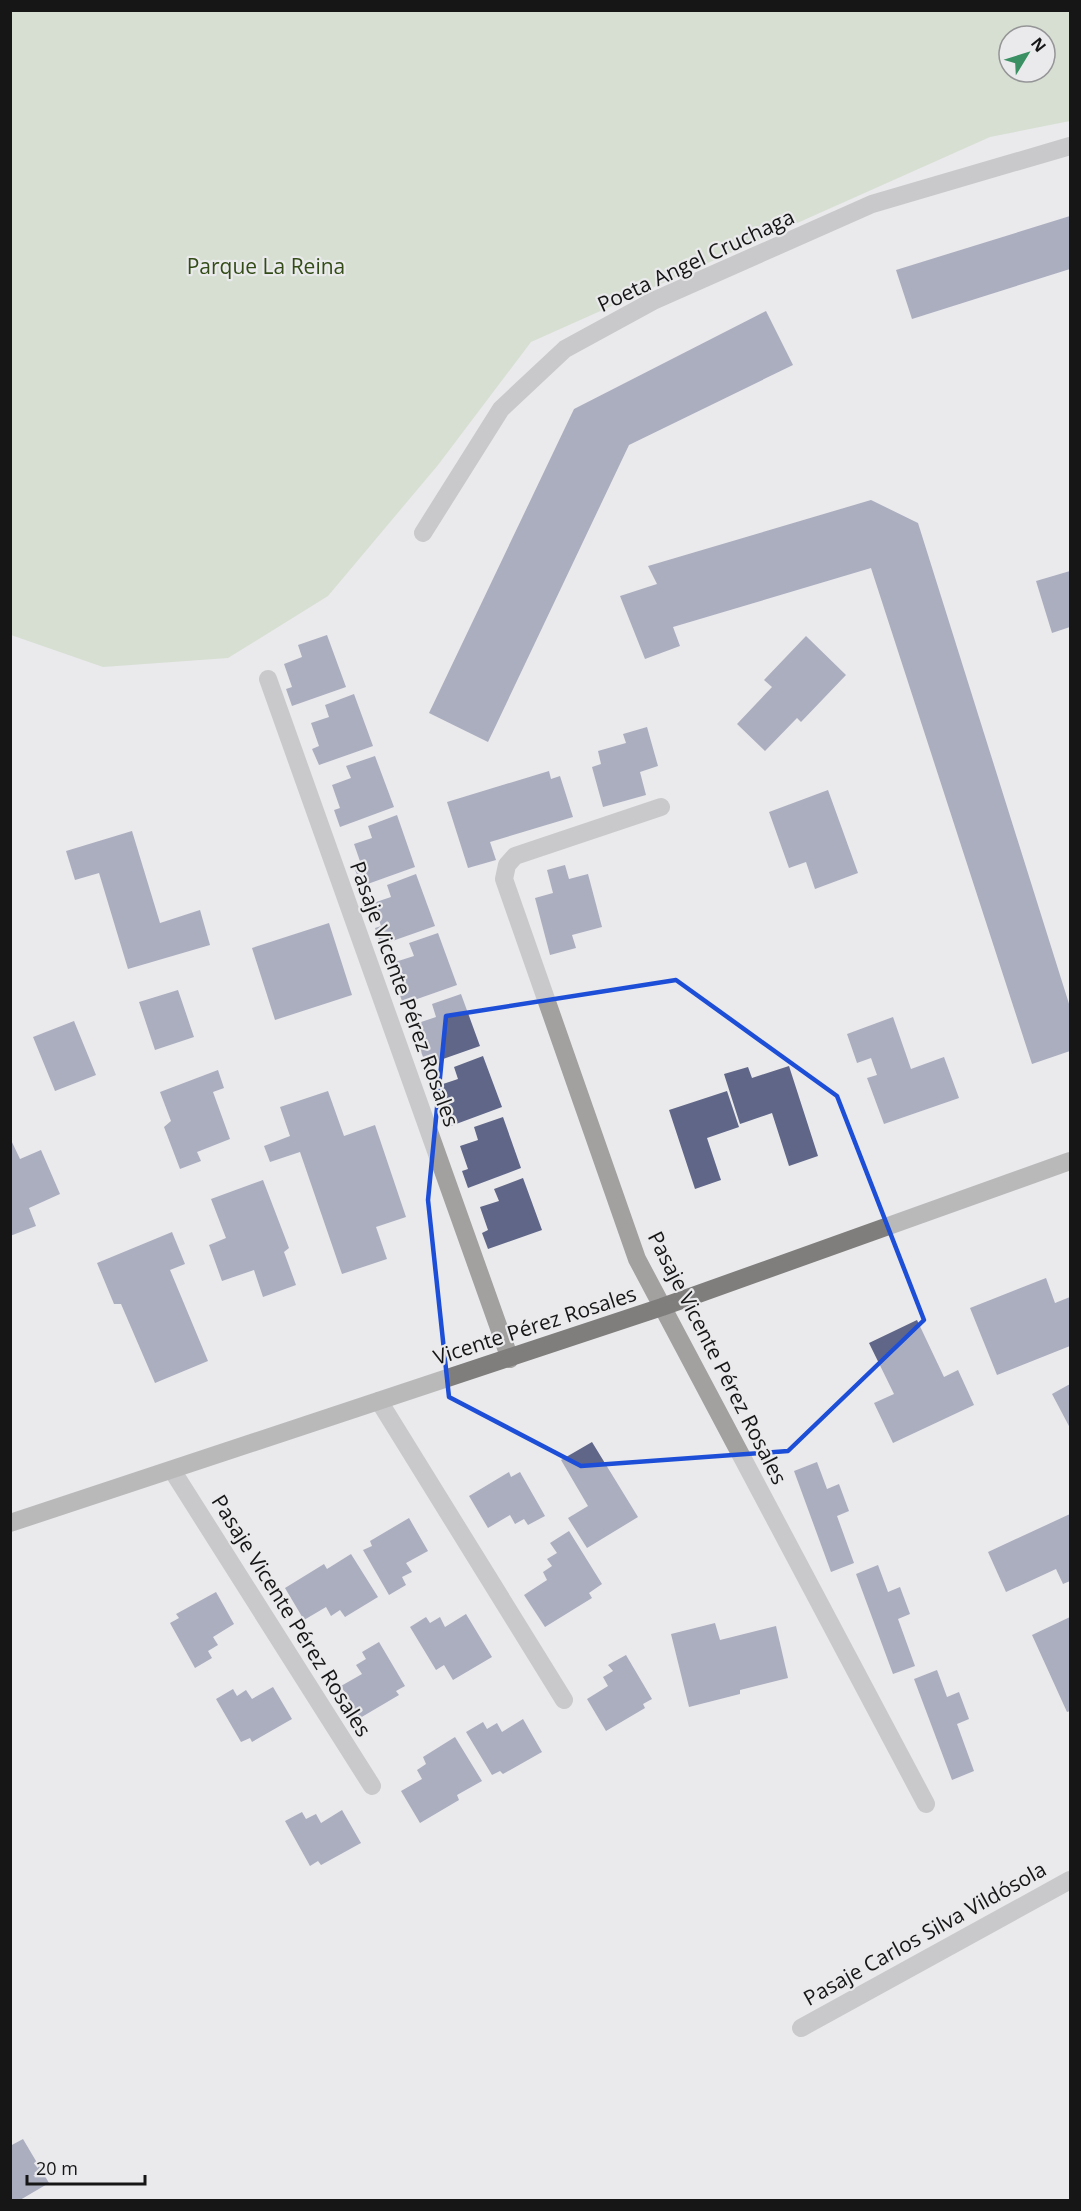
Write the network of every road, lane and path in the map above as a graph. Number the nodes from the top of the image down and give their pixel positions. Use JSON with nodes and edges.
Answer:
{"nodes":[{"id":1,"x":1071,"y":146,"type":"edge"},
{"id":2,"x":423,"y":533,"type":"dead end"},
{"id":3,"x":268,"y":679,"type":"dead end"},
{"id":4,"x":661,"y":807,"type":"dead end"},
{"id":5,"x":1071,"y":1161,"type":"edge"},
{"id":6,"x":662,"y":1307,"type":"junction"},
{"id":7,"x":510,"y":1359,"type":"junction"},
{"id":8,"x":379,"y":1401,"type":"junction"},
{"id":9,"x":172,"y":1470,"type":"junction"},
{"id":10,"x":10,"y":1523,"type":"edge"},
{"id":11,"x":564,"y":1700,"type":"dead end"},
{"id":12,"x":372,"y":1786,"type":"dead end"},
{"id":13,"x":926,"y":1804,"type":"dead end"},
{"id":14,"x":1071,"y":1880,"type":"edge"},
{"id":15,"x":801,"y":2028,"type":"dead end"}],
"edges":[{"from":1,"to":2,"type":"street","name":"Poeta Angel Cruchaga"},
{"from":3,"to":7,"type":"street","name":"Pasaje Vicente Pérez Rosales"},
{"from":4,"to":6,"type":"street","name":"Pasaje Vicente Pérez Rosales"},
{"from":5,"to":6,"type":"main road","name":"Vicente Pérez Rosales"},
{"from":6,"to":7,"type":"main road","name":"Vicente Pérez Rosales"},
{"from":6,"to":13,"type":"street","name":"Pasaje Vicente Pérez Rosales"},
{"from":7,"to":8,"type":"main road","name":"Vicente Pérez Rosales"},
{"from":8,"to":9,"type":"main road","name":"Vicente Pérez Rosales"},
{"from":8,"to":11,"type":"street"},
{"from":9,"to":10,"type":"main road","name":"Vicente Pérez Rosales"},
{"from":9,"to":12,"type":"street","name":"Pasaje Vicente Pérez Rosales"},
{"from":14,"to":15,"type":"street","name":"Pasaje Carlos Silva Vildósola"}]}
